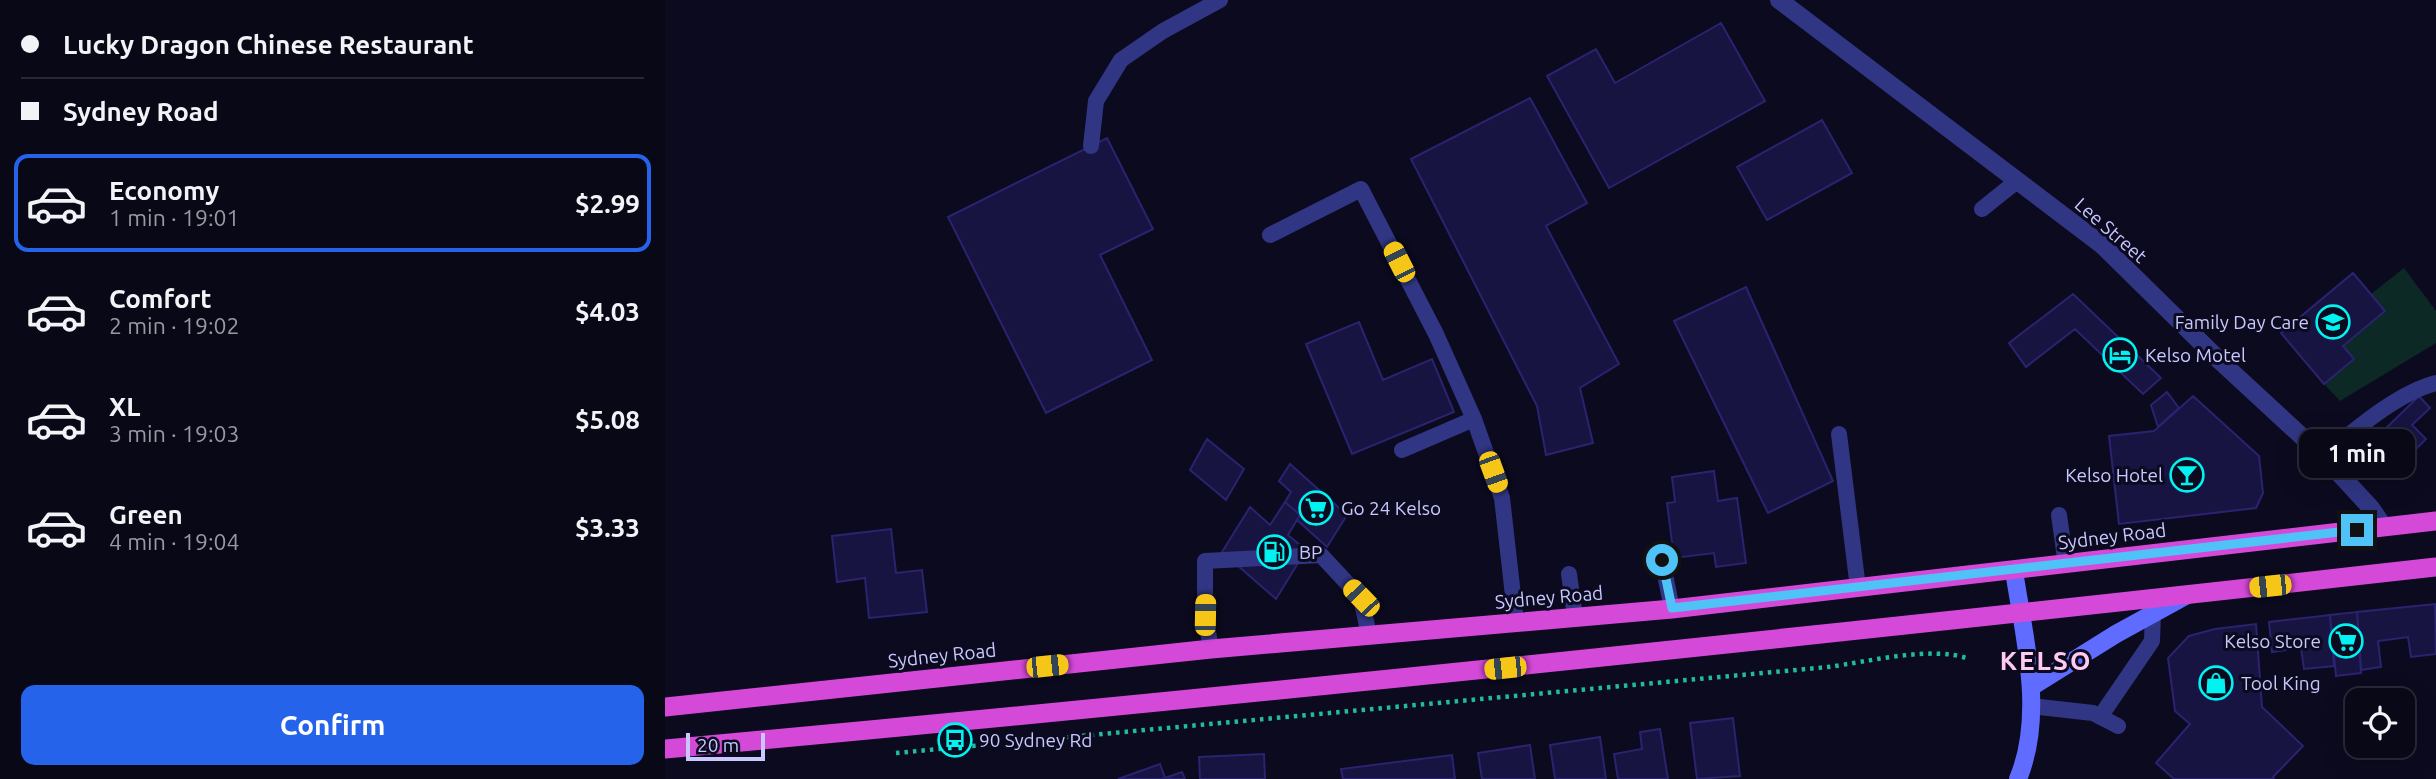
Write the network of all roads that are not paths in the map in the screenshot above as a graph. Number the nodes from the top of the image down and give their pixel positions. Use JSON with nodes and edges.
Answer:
{"nodes":[{"id":1,"x":1220,"y":0,"type":"edge"},
{"id":2,"x":1779,"y":0,"type":"edge"},
{"id":3,"x":1091,"y":146,"type":"dead end"},
{"id":4,"x":2017,"y":181,"type":"junction"},
{"id":5,"x":1982,"y":209,"type":"dead end"},
{"id":6,"x":1270,"y":235,"type":"dead end"},
{"id":7,"x":2436,"y":383,"type":"edge"},
{"id":8,"x":1474,"y":419,"type":"junction"},
{"id":9,"x":1839,"y":434,"type":"dead end"},
{"id":10,"x":1402,"y":450,"type":"dead end"},
{"id":11,"x":2323,"y":456,"type":"junction"},
{"id":12,"x":2059,"y":515,"type":"dead end"},
{"id":13,"x":2436,"y":521,"type":"edge"},
{"id":14,"x":2384,"y":527,"type":"junction"},
{"id":15,"x":1662,"y":560,"type":"dead end"},
{"id":16,"x":2066,"y":565,"type":"junction"},
{"id":17,"x":2436,"y":567,"type":"edge"},
{"id":18,"x":2014,"y":570,"type":"junction"},
{"id":19,"x":1569,"y":574,"type":"dead end"},
{"id":20,"x":1858,"y":588,"type":"junction"},
{"id":21,"x":2187,"y":595,"type":"junction"},
{"id":22,"x":1672,"y":608,"type":"junction"},
{"id":23,"x":2153,"y":613,"type":"junction"},
{"id":24,"x":2020,"y":614,"type":"junction"},
{"id":25,"x":1575,"y":617,"type":"junction"},
{"id":26,"x":1516,"y":622,"type":"junction"},
{"id":27,"x":1369,"y":635,"type":"junction"},
{"id":28,"x":1211,"y":649,"type":"junction"},
{"id":29,"x":2031,"y":687,"type":"junction"},
{"id":30,"x":2031,"y":706,"type":"junction"},
{"id":31,"x":665,"y":707,"type":"edge"},
{"id":32,"x":2100,"y":717,"type":"junction"},
{"id":33,"x":2118,"y":726,"type":"dead end"},
{"id":34,"x":665,"y":748,"type":"edge"},
{"id":35,"x":2018,"y":779,"type":"edge"}],
"edges":[{"from":1,"to":3,"type":"lane"},
{"from":2,"to":4,"type":"street","name":"Lee Street"},
{"from":4,"to":5,"type":"lane"},
{"from":4,"to":11,"type":"street","name":"Lee Street"},
{"from":6,"to":8,"type":"lane"},
{"from":7,"to":11,"type":"lane"},
{"from":8,"to":10,"type":"lane"},
{"from":8,"to":26,"type":"lane"},
{"from":9,"to":20,"type":"lane"},
{"from":11,"to":14,"type":"street","name":"Lee Street"},
{"from":12,"to":16,"type":"lane"},
{"from":13,"to":14,"type":"highway","name":"Sydney Road"},
{"from":14,"to":16,"type":"highway","name":"Sydney Road"},
{"from":15,"to":22,"type":"lane"},
{"from":16,"to":18,"type":"highway","name":"Sydney Road"},
{"from":17,"to":21,"type":"highway"},
{"from":18,"to":20,"type":"highway","name":"Sydney Road"},
{"from":18,"to":24,"type":"main road"},
{"from":19,"to":25,"type":"lane"},
{"from":20,"to":22,"type":"highway","name":"Sydney Road"},
{"from":21,"to":23,"type":"main road"},
{"from":21,"to":24,"type":"highway"},
{"from":22,"to":25,"type":"highway","name":"Sydney Road"},
{"from":23,"to":29,"type":"main road"},
{"from":23,"to":32,"type":"lane"},
{"from":24,"to":29,"type":"main road"},
{"from":24,"to":34,"type":"highway"},
{"from":25,"to":26,"type":"highway","name":"Sydney Road"},
{"from":26,"to":27,"type":"highway","name":"Sydney Road"},
{"from":27,"to":28,"type":"highway","name":"Sydney Road"},
{"from":27,"to":28,"type":"lane"},
{"from":28,"to":31,"type":"highway","name":"Sydney Road"},
{"from":29,"to":30,"type":"main road"},
{"from":30,"to":32,"type":"lane"},
{"from":30,"to":35,"type":"main road"},
{"from":32,"to":33,"type":"lane"}]}
